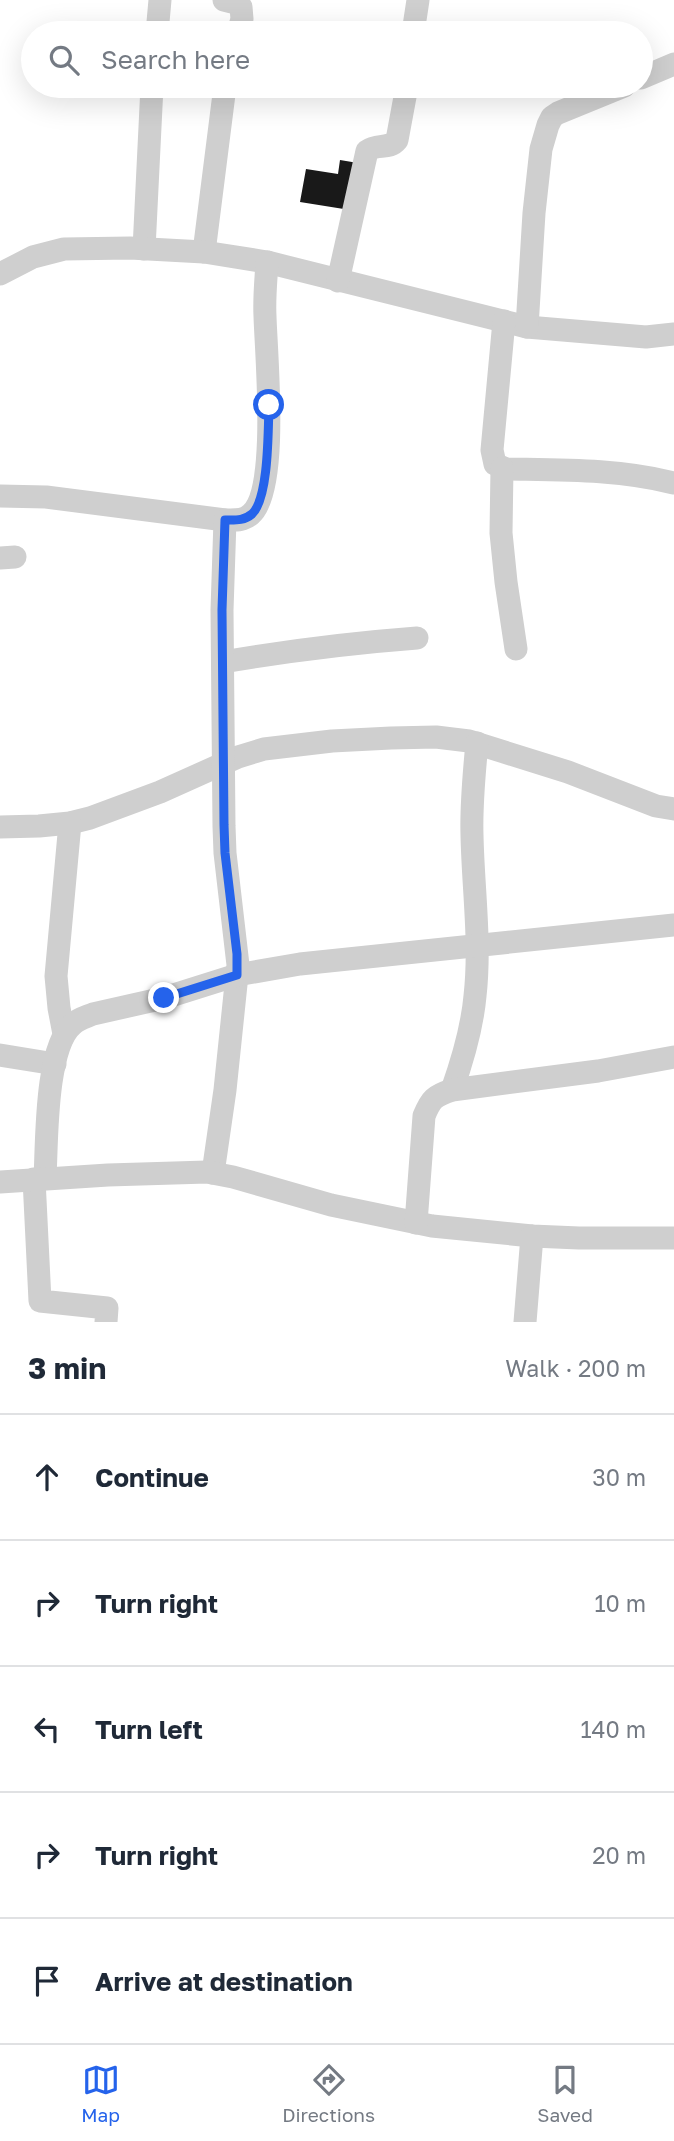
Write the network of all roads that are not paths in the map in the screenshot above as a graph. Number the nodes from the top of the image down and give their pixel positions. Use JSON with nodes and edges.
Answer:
{"nodes":[{"id":1,"x":160,"y":0,"type":"edge"},
{"id":2,"x":224,"y":0,"type":"edge"},
{"id":3,"x":418,"y":0,"type":"edge"},
{"id":4,"x":158,"y":21,"type":"edge"},
{"id":5,"x":241,"y":21,"type":"edge"},
{"id":6,"x":415,"y":21,"type":"edge"},
{"id":7,"x":674,"y":64,"type":"edge"},
{"id":8,"x":653,"y":73,"type":"edge"},
{"id":9,"x":151,"y":98,"type":"edge"},
{"id":10,"x":223,"y":98,"type":"edge"},
{"id":11,"x":405,"y":98,"type":"edge"},
{"id":12,"x":595,"y":98,"type":"edge"},
{"id":13,"x":144,"y":249,"type":"junction"},
{"id":14,"x":204,"y":252,"type":"junction"},
{"id":15,"x":267,"y":262,"type":"junction"},
{"id":16,"x":0,"y":274,"type":"edge"},
{"id":17,"x":338,"y":281,"type":"junction"},
{"id":18,"x":504,"y":321,"type":"junction"},
{"id":19,"x":527,"y":327,"type":"junction"},
{"id":20,"x":674,"y":334,"type":"edge"},
{"id":21,"x":502,"y":468,"type":"junction"},
{"id":22,"x":674,"y":483,"type":"edge"},
{"id":23,"x":0,"y":496,"type":"edge"},
{"id":24,"x":225,"y":520,"type":"junction"},
{"id":25,"x":417,"y":638,"type":"dead end"},
{"id":26,"x":516,"y":649,"type":"dead end"},
{"id":27,"x":223,"y":662,"type":"junction"},
{"id":28,"x":477,"y":743,"type":"junction"},
{"id":29,"x":224,"y":763,"type":"junction"},
{"id":30,"x":674,"y":809,"type":"edge"},
{"id":31,"x":70,"y":823,"type":"junction"},
{"id":32,"x":0,"y":827,"type":"edge"},
{"id":33,"x":674,"y":925,"type":"edge"},
{"id":34,"x":478,"y":946,"type":"junction"},
{"id":35,"x":237,"y":975,"type":"junction"},
{"id":36,"x":64,"y":1034,"type":"junction"},
{"id":37,"x":0,"y":1055,"type":"edge"},
{"id":38,"x":674,"y":1057,"type":"edge"},
{"id":39,"x":55,"y":1064,"type":"junction"},
{"id":40,"x":452,"y":1090,"type":"junction"},
{"id":41,"x":213,"y":1173,"type":"junction"},
{"id":42,"x":39,"y":1179,"type":"junction"},
{"id":43,"x":0,"y":1182,"type":"edge"},
{"id":44,"x":416,"y":1223,"type":"junction"},
{"id":45,"x":532,"y":1236,"type":"junction"},
{"id":46,"x":674,"y":1238,"type":"edge"},
{"id":47,"x":106,"y":1322,"type":"edge"},
{"id":48,"x":525,"y":1322,"type":"edge"}],
"edges":[{"from":1,"to":4,"type":"street"},
{"from":2,"to":5,"type":"street"},
{"from":3,"to":6,"type":"street"},
{"from":7,"to":8,"type":"street"},
{"from":9,"to":13,"type":"street"},
{"from":10,"to":14,"type":"street"},
{"from":11,"to":17,"type":"street"},
{"from":12,"to":19,"type":"street"},
{"from":13,"to":14,"type":"street"},
{"from":13,"to":16,"type":"street"},
{"from":14,"to":15,"type":"street"},
{"from":15,"to":17,"type":"street"},
{"from":15,"to":24,"type":"street"},
{"from":17,"to":18,"type":"street"},
{"from":18,"to":19,"type":"street"},
{"from":18,"to":21,"type":"street"},
{"from":19,"to":20,"type":"street"},
{"from":21,"to":22,"type":"street"},
{"from":21,"to":26,"type":"street"},
{"from":23,"to":24,"type":"street"},
{"from":24,"to":27,"type":"street"},
{"from":25,"to":27,"type":"street"},
{"from":27,"to":29,"type":"street"},
{"from":28,"to":29,"type":"street"},
{"from":28,"to":30,"type":"street"},
{"from":28,"to":34,"type":"street"},
{"from":29,"to":31,"type":"street"},
{"from":29,"to":35,"type":"street"},
{"from":31,"to":32,"type":"street"},
{"from":31,"to":36,"type":"street"},
{"from":33,"to":34,"type":"street"},
{"from":34,"to":35,"type":"street"},
{"from":34,"to":40,"type":"street"},
{"from":35,"to":36,"type":"street"},
{"from":35,"to":41,"type":"street"},
{"from":36,"to":39,"type":"street"},
{"from":37,"to":39,"type":"street"},
{"from":38,"to":40,"type":"street"},
{"from":39,"to":42,"type":"street"},
{"from":40,"to":44,"type":"street"},
{"from":41,"to":42,"type":"street"},
{"from":41,"to":44,"type":"street"},
{"from":42,"to":43,"type":"street"},
{"from":42,"to":47,"type":"street"},
{"from":44,"to":45,"type":"street"},
{"from":45,"to":46,"type":"street"},
{"from":45,"to":48,"type":"street"}]}
